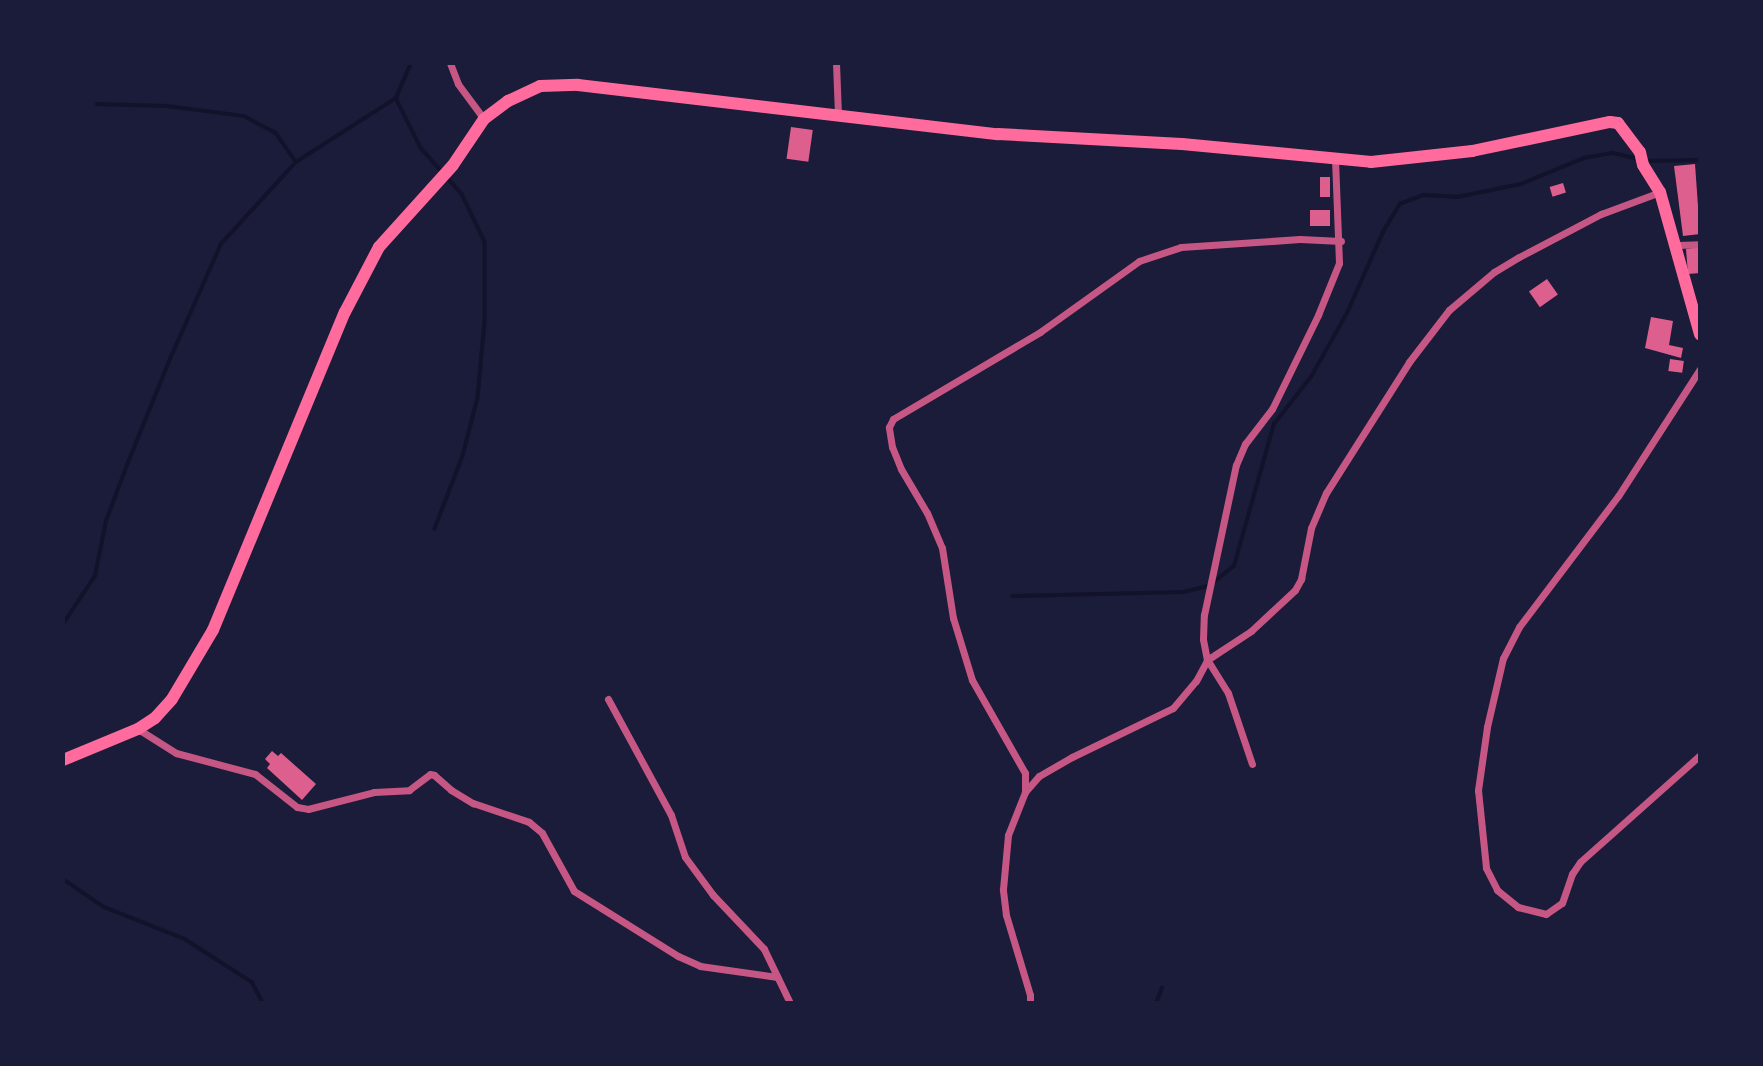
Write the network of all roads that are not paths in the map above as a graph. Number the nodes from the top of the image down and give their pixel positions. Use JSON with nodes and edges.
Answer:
{"nodes":[{"id":1,"x":450,"y":63,"type":"edge"},
{"id":2,"x":836,"y":63,"type":"edge"},
{"id":3,"x":838,"y":114,"type":"junction"},
{"id":4,"x":484,"y":120,"type":"junction"},
{"id":5,"x":1335,"y":158,"type":"junction"},
{"id":6,"x":1660,"y":192,"type":"junction"},
{"id":7,"x":1341,"y":241,"type":"junction"},
{"id":8,"x":1700,"y":244,"type":"edge"},
{"id":9,"x":1677,"y":245,"type":"junction"},
{"id":10,"x":1700,"y":334,"type":"edge"},
{"id":11,"x":1700,"y":369,"type":"edge"},
{"id":12,"x":1208,"y":660,"type":"junction"},
{"id":13,"x":608,"y":699,"type":"dead end"},
{"id":14,"x":138,"y":729,"type":"junction"},
{"id":15,"x":1700,"y":755,"type":"edge"},
{"id":16,"x":63,"y":760,"type":"edge"},
{"id":17,"x":1252,"y":764,"type":"dead end"},
{"id":18,"x":1025,"y":792,"type":"junction"},
{"id":19,"x":777,"y":977,"type":"junction"},
{"id":20,"x":790,"y":1003,"type":"edge"},
{"id":21,"x":1030,"y":1003,"type":"edge"}],
"edges":[{"from":1,"to":4,"type":"street"},
{"from":2,"to":3,"type":"street"},
{"from":3,"to":4,"type":"highway"},
{"from":3,"to":5,"type":"highway"},
{"from":4,"to":14,"type":"highway"},
{"from":5,"to":6,"type":"highway"},
{"from":5,"to":7,"type":"street"},
{"from":6,"to":9,"type":"highway"},
{"from":6,"to":12,"type":"street"},
{"from":7,"to":12,"type":"street"},
{"from":7,"to":18,"type":"street"},
{"from":8,"to":9,"type":"street"},
{"from":9,"to":10,"type":"highway"},
{"from":11,"to":15,"type":"street"},
{"from":12,"to":17,"type":"street"},
{"from":12,"to":18,"type":"street"},
{"from":13,"to":19,"type":"street"},
{"from":14,"to":16,"type":"highway"},
{"from":14,"to":19,"type":"street"},
{"from":18,"to":21,"type":"street"},
{"from":19,"to":20,"type":"street"}]}
